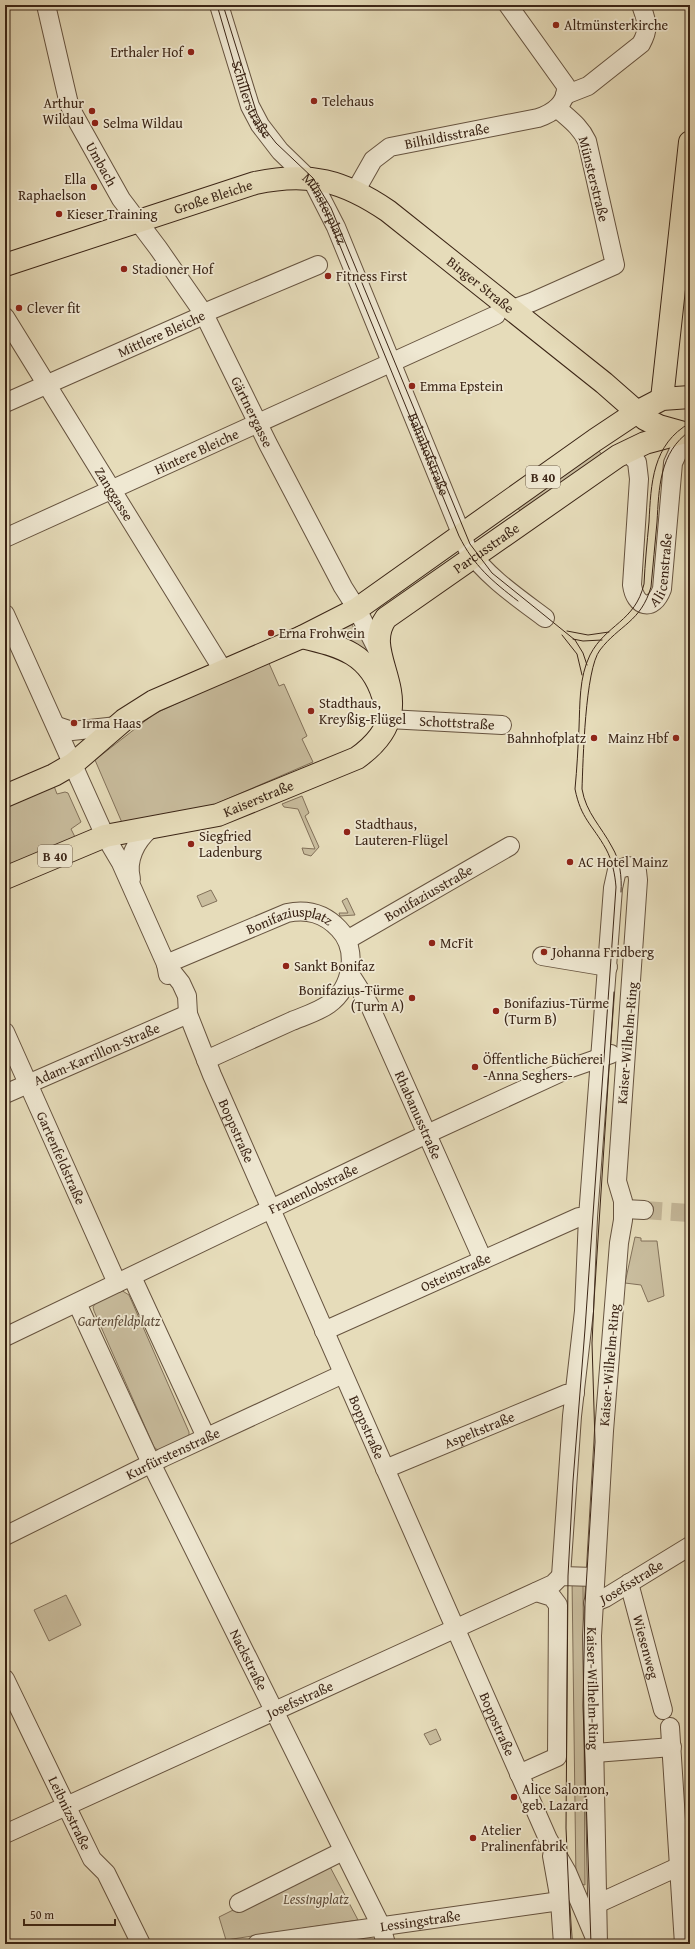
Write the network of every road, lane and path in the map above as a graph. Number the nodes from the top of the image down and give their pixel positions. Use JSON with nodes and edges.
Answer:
{"nodes":[{"id":1,"x":46,"y":5,"type":"edge"},
{"id":2,"x":219,"y":5,"type":"edge"},
{"id":3,"x":508,"y":5,"type":"edge"},
{"id":4,"x":641,"y":5,"type":"edge"},
{"id":5,"x":561,"y":102,"type":"junction"},
{"id":6,"x":690,"y":142,"type":"edge"},
{"id":7,"x":309,"y":178,"type":"junction"},
{"id":8,"x":356,"y":190,"type":"junction"},
{"id":9,"x":137,"y":221,"type":"junction"},
{"id":10,"x":351,"y":262,"type":"joint"},
{"id":11,"x":5,"y":264,"type":"edge"},
{"id":12,"x":615,"y":264,"type":"joint"},
{"id":13,"x":318,"y":265,"type":"dead end"},
{"id":14,"x":504,"y":312,"type":"junction"},
{"id":15,"x":204,"y":314,"type":"junction"},
{"id":16,"x":5,"y":317,"type":"edge"},
{"id":17,"x":391,"y":363,"type":"junction"},
{"id":18,"x":48,"y":384,"type":"junction"},
{"id":19,"x":690,"y":398,"type":"edge"},
{"id":20,"x":662,"y":399,"type":"junction"},
{"id":21,"x":5,"y":403,"type":"edge"},
{"id":22,"x":632,"y":416,"type":"junction"},
{"id":23,"x":258,"y":425,"type":"junction"},
{"id":24,"x":656,"y":433,"type":"junction"},
{"id":25,"x":687,"y":435,"type":"edge"},
{"id":26,"x":626,"y":451,"type":"junction"},
{"id":27,"x":640,"y":479,"type":"junction"},
{"id":28,"x":112,"y":490,"type":"junction"},
{"id":29,"x":461,"y":535,"type":"junction"},
{"id":30,"x":5,"y":538,"type":"edge"},
{"id":31,"x":473,"y":557,"type":"junction"},
{"id":32,"x":357,"y":609,"type":"junction"},
{"id":33,"x":5,"y":614,"type":"edge"},
{"id":34,"x":545,"y":618,"type":"dead end"},
{"id":35,"x":302,"y":637,"type":"junction"},
{"id":36,"x":384,"y":663,"type":"junction"},
{"id":37,"x":222,"y":672,"type":"junction"},
{"id":38,"x":388,"y":719,"type":"junction"},
{"id":39,"x":502,"y":725,"type":"dead end"},
{"id":40,"x":56,"y":726,"type":"junction"},
{"id":41,"x":117,"y":726,"type":"junction"},
{"id":42,"x":73,"y":764,"type":"junction"},
{"id":43,"x":5,"y":796,"type":"edge"},
{"id":44,"x":150,"y":829,"type":"junction"},
{"id":45,"x":105,"y":836,"type":"junction"},
{"id":46,"x":510,"y":846,"type":"dead end"},
{"id":47,"x":5,"y":878,"type":"edge"},
{"id":48,"x":133,"y":890,"type":"junction"},
{"id":49,"x":347,"y":940,"type":"junction"},
{"id":50,"x":542,"y":956,"type":"dead end"},
{"id":51,"x":166,"y":964,"type":"junction"},
{"id":52,"x":608,"y":967,"type":"junction"},
{"id":53,"x":350,"y":974,"type":"junction"},
{"id":54,"x":188,"y":1014,"type":"junction"},
{"id":55,"x":5,"y":1032,"type":"edge"},
{"id":56,"x":625,"y":1051,"type":"junction"},
{"id":57,"x":601,"y":1057,"type":"junction"},
{"id":58,"x":206,"y":1060,"type":"junction"},
{"id":59,"x":29,"y":1083,"type":"junction"},
{"id":60,"x":5,"y":1094,"type":"edge"},
{"id":61,"x":427,"y":1134,"type":"junction"},
{"id":62,"x":624,"y":1209,"type":"junction"},
{"id":63,"x":271,"y":1210,"type":"junction"},
{"id":64,"x":644,"y":1210,"type":"tunnel mouth"},
{"id":65,"x":584,"y":1217,"type":"junction"},
{"id":66,"x":483,"y":1260,"type":"junction"},
{"id":67,"x":125,"y":1280,"type":"junction"},
{"id":68,"x":77,"y":1303,"type":"junction"},
{"id":69,"x":324,"y":1331,"type":"junction"},
{"id":70,"x":5,"y":1337,"type":"edge"},
{"id":71,"x":343,"y":1374,"type":"junction"},
{"id":72,"x":575,"y":1393,"type":"junction"},
{"id":73,"x":206,"y":1437,"type":"junction"},
{"id":74,"x":151,"y":1463,"type":"junction"},
{"id":75,"x":385,"y":1469,"type":"junction"},
{"id":76,"x":5,"y":1536,"type":"edge"},
{"id":77,"x":690,"y":1546,"type":"edge"},
{"id":78,"x":561,"y":1576,"type":"junction"},
{"id":79,"x":594,"y":1577,"type":"junction"},
{"id":80,"x":629,"y":1583,"type":"junction"},
{"id":81,"x":536,"y":1592,"type":"junction"},
{"id":82,"x":593,"y":1603,"type":"junction"},
{"id":83,"x":455,"y":1629,"type":"junction"},
{"id":84,"x":5,"y":1679,"type":"edge"},
{"id":85,"x":663,"y":1710,"type":"dead end"},
{"id":86,"x":274,"y":1711,"type":"junction"},
{"id":87,"x":670,"y":1726,"type":"dead end"},
{"id":88,"x":672,"y":1747,"type":"junction"},
{"id":89,"x":595,"y":1753,"type":"junction"},
{"id":90,"x":519,"y":1774,"type":"junction"},
{"id":91,"x":66,"y":1807,"type":"junction"},
{"id":92,"x":5,"y":1834,"type":"edge"},
{"id":93,"x":548,"y":1839,"type":"junction"},
{"id":94,"x":343,"y":1851,"type":"junction"},
{"id":95,"x":680,"y":1866,"type":"junction"},
{"id":96,"x":560,"y":1901,"type":"junction"},
{"id":97,"x":239,"y":1903,"type":"dead end"},
{"id":98,"x":598,"y":1903,"type":"junction"},
{"id":99,"x":381,"y":1926,"type":"junction"},
{"id":100,"x":141,"y":1944,"type":"edge"},
{"id":101,"x":256,"y":1944,"type":"edge"},
{"id":102,"x":386,"y":1944,"type":"edge"},
{"id":103,"x":563,"y":1944,"type":"edge"},
{"id":104,"x":598,"y":1944,"type":"edge"},
{"id":105,"x":684,"y":1944,"type":"edge"}],
"edges":[{"from":1,"to":9,"type":"street","name":"Umbach"},
{"from":2,"to":7,"type":"street","name":"Schillerstraße"},
{"from":3,"to":5,"type":"street"},
{"from":4,"to":5,"type":"street","name":"Bilhildisstraße"},
{"from":5,"to":8,"type":"street","name":"Bilhildisstraße"},
{"from":5,"to":12,"type":"street","name":"Münsterstraße"},
{"from":6,"to":20,"type":"main road"},
{"from":7,"to":8,"type":"main road","name":"Münsterplatz"},
{"from":7,"to":9,"type":"main road","name":"Große Bleiche"},
{"from":7,"to":10,"type":"street","name":"Münsterplatz"},
{"from":8,"to":14,"type":"main road","name":"Binger Straße"},
{"from":9,"to":11,"type":"main road","name":"Große Bleiche"},
{"from":9,"to":15,"type":"street","name":"Gärtnergasse"},
{"from":10,"to":17,"type":"street","name":"Bahnhofstraße"},
{"from":12,"to":14,"type":"street","name":"Hintere Bleiche"},
{"from":13,"to":15,"type":"street","name":"Mittlere Bleiche"},
{"from":14,"to":17,"type":"street","name":"Hintere Bleiche"},
{"from":14,"to":22,"type":"main road","name":"Binger Straße"},
{"from":15,"to":18,"type":"street","name":"Mittlere Bleiche"},
{"from":15,"to":23,"type":"street","name":"Gärtnergasse"},
{"from":16,"to":18,"type":"street","name":"Zanggasse"},
{"from":17,"to":23,"type":"street","name":"Hintere Bleiche"},
{"from":17,"to":29,"type":"street","name":"Bahnhofstraße"},
{"from":18,"to":21,"type":"street","name":"Mittlere Bleiche"},
{"from":18,"to":28,"type":"street","name":"Zanggasse"},
{"from":19,"to":20,"type":"main road"},
{"from":20,"to":22,"type":"main road","number":"B 40"},
{"from":20,"to":24,"type":"street"},
{"from":22,"to":24,"type":"main road","name":"Binger Straße"},
{"from":22,"to":29,"type":"main road","name":"Parcusstraße","number":"B 40"},
{"from":23,"to":28,"type":"street","name":"Hintere Bleiche"},
{"from":23,"to":32,"type":"street","name":"Gärtnergasse"},
{"from":24,"to":25,"type":"main road","number":"B 40"},
{"from":24,"to":26,"type":"main road","number":"B 40"},
{"from":24,"to":27,"type":"street"},
{"from":25,"to":27,"type":"street","name":"Alicenstraße"},
{"from":26,"to":27,"type":"street","name":"Alicenstraße"},
{"from":26,"to":31,"type":"main road","name":"Parcusstraße","number":"B 40"},
{"from":28,"to":30,"type":"street","name":"Hintere Bleiche"},
{"from":28,"to":37,"type":"street","name":"Zanggasse"},
{"from":29,"to":31,"type":"street","name":"Bahnhofstraße"},
{"from":29,"to":32,"type":"main road","name":"Parcusstraße","number":"B 40"},
{"from":31,"to":34,"type":"street","name":"Bahnhofstraße"},
{"from":31,"to":36,"type":"main road","name":"Parcusstraße","number":"B 40"},
{"from":32,"to":35,"type":"main road","number":"B 40"},
{"from":32,"to":36,"type":"street","name":"Gärtnergasse"},
{"from":33,"to":40,"type":"street"},
{"from":35,"to":37,"type":"main road","number":"B 40"},
{"from":35,"to":38,"type":"main road"},
{"from":36,"to":38,"type":"main road","name":"Kaiserstraße","number":"B 40"},
{"from":37,"to":41,"type":"main road","number":"B 40"},
{"from":38,"to":39,"type":"street","name":"Schottstraße"},
{"from":38,"to":44,"type":"main road","name":"Kaiserstraße","number":"B 40"},
{"from":40,"to":41,"type":"street"},
{"from":40,"to":42,"type":"street"},
{"from":41,"to":42,"type":"main road","number":"B 40"},
{"from":42,"to":43,"type":"main road","number":"B 40"},
{"from":42,"to":45,"type":"street"},
{"from":44,"to":45,"type":"main road","name":"Kaiserstraße","number":"B 40"},
{"from":44,"to":48,"type":"street"},
{"from":45,"to":47,"type":"main road","name":"Kaiserstraße","number":"B 40"},
{"from":45,"to":48,"type":"street","name":"Boppstraße"},
{"from":46,"to":49,"type":"street","name":"Bonifaziusstraße"},
{"from":48,"to":51,"type":"street","name":"Boppstraße"},
{"from":49,"to":51,"type":"street","name":"Bonifaziusplatz"},
{"from":49,"to":53,"type":"street","name":"Bonifaziusplatz"},
{"from":50,"to":52,"type":"street"},
{"from":51,"to":54,"type":"street","name":"Boppstraße"},
{"from":52,"to":56,"type":"street","name":"Kaiser-Wilhelm-Ring"},
{"from":52,"to":57,"type":"street","name":"Kaiser-Wilhelm-Ring"},
{"from":53,"to":58,"type":"street"},
{"from":53,"to":61,"type":"street","name":"Rhabanusstraße"},
{"from":54,"to":58,"type":"street","name":"Boppstraße"},
{"from":54,"to":59,"type":"street","name":"Adam-Karrillon-Straße"},
{"from":55,"to":59,"type":"street","name":"Gartenfeldstraße"},
{"from":56,"to":57,"type":"street","name":"Frauenlobstraße"},
{"from":56,"to":62,"type":"street","name":"Kaiser-Wilhelm-Ring"},
{"from":57,"to":61,"type":"street","name":"Frauenlobstraße"},
{"from":57,"to":65,"type":"street","name":"Kaiser-Wilhelm-Ring"},
{"from":58,"to":63,"type":"street","name":"Boppstraße"},
{"from":59,"to":60,"type":"street","name":"Adam-Karrillon-Straße"},
{"from":59,"to":67,"type":"street","name":"Gartenfeldstraße"},
{"from":61,"to":63,"type":"street","name":"Frauenlobstraße"},
{"from":61,"to":66,"type":"street","name":"Rhabanusstraße"},
{"from":62,"to":64,"type":"street"},
{"from":62,"to":79,"type":"street","name":"Kaiser-Wilhelm-Ring"},
{"from":63,"to":67,"type":"street","name":"Frauenlobstraße"},
{"from":63,"to":69,"type":"street","name":"Boppstraße"},
{"from":65,"to":66,"type":"street","name":"Osteinstraße"},
{"from":65,"to":72,"type":"street","name":"Kaiser-Wilhelm-Ring"},
{"from":66,"to":69,"type":"street","name":"Osteinstraße"},
{"from":67,"to":68,"type":"street","name":"Frauenlobstraße"},
{"from":67,"to":73,"type":"street"},
{"from":68,"to":70,"type":"street","name":"Frauenlobstraße"},
{"from":68,"to":74,"type":"street"},
{"from":69,"to":71,"type":"street","name":"Boppstraße"},
{"from":71,"to":73,"type":"street","name":"Kurfürstenstraße"},
{"from":71,"to":75,"type":"street","name":"Boppstraße"},
{"from":72,"to":75,"type":"street","name":"Aspeltstraße"},
{"from":72,"to":78,"type":"street","name":"Kaiser-Wilhelm-Ring"},
{"from":73,"to":74,"type":"street","name":"Kurfürstenstraße"},
{"from":74,"to":76,"type":"street","name":"Kurfürstenstraße"},
{"from":74,"to":86,"type":"street","name":"Nackstraße"},
{"from":75,"to":83,"type":"street","name":"Boppstraße"},
{"from":77,"to":80,"type":"street","name":"Josefsstraße"},
{"from":78,"to":79,"type":"street","name":"Josefsstraße"},
{"from":78,"to":81,"type":"street","name":"Josefsstraße"},
{"from":79,"to":82,"type":"street","name":"Kaiser-Wilhelm-Ring"},
{"from":80,"to":82,"type":"street","name":"Josefsstraße"},
{"from":80,"to":85,"type":"street","name":"Wiesenweg"},
{"from":81,"to":83,"type":"street","name":"Josefsstraße"},
{"from":81,"to":90,"type":"street"},
{"from":82,"to":89,"type":"street","name":"Kaiser-Wilhelm-Ring"},
{"from":83,"to":86,"type":"street","name":"Josefsstraße"},
{"from":83,"to":90,"type":"street","name":"Boppstraße"},
{"from":84,"to":91,"type":"street","name":"Leibnizstraße"},
{"from":86,"to":91,"type":"street","name":"Josefsstraße"},
{"from":86,"to":94,"type":"street","name":"Nackstraße"},
{"from":87,"to":88,"type":"street"},
{"from":88,"to":89,"type":"street"},
{"from":88,"to":95,"type":"street"},
{"from":89,"to":98,"type":"street","name":"Kaiser-Wilhelm-Ring"},
{"from":90,"to":93,"type":"street","name":"Boppstraße"},
{"from":91,"to":92,"type":"street","name":"Josefsstraße"},
{"from":91,"to":100,"type":"street","name":"Leibnizstraße"},
{"from":93,"to":96,"type":"street","name":"Boppstraße"},
{"from":93,"to":104,"type":"street","name":"Boppstraße"},
{"from":94,"to":97,"type":"street"},
{"from":94,"to":99,"type":"street","name":"Nackstraße"},
{"from":95,"to":98,"type":"street"},
{"from":95,"to":105,"type":"street"},
{"from":96,"to":99,"type":"street","name":"Lessingstraße"},
{"from":96,"to":103,"type":"street"},
{"from":98,"to":104,"type":"street","name":"Kaiser-Wilhelm-Ring"},
{"from":99,"to":101,"type":"street","name":"Lessingstraße"},
{"from":99,"to":102,"type":"street","name":"Nackstraße"}]}
